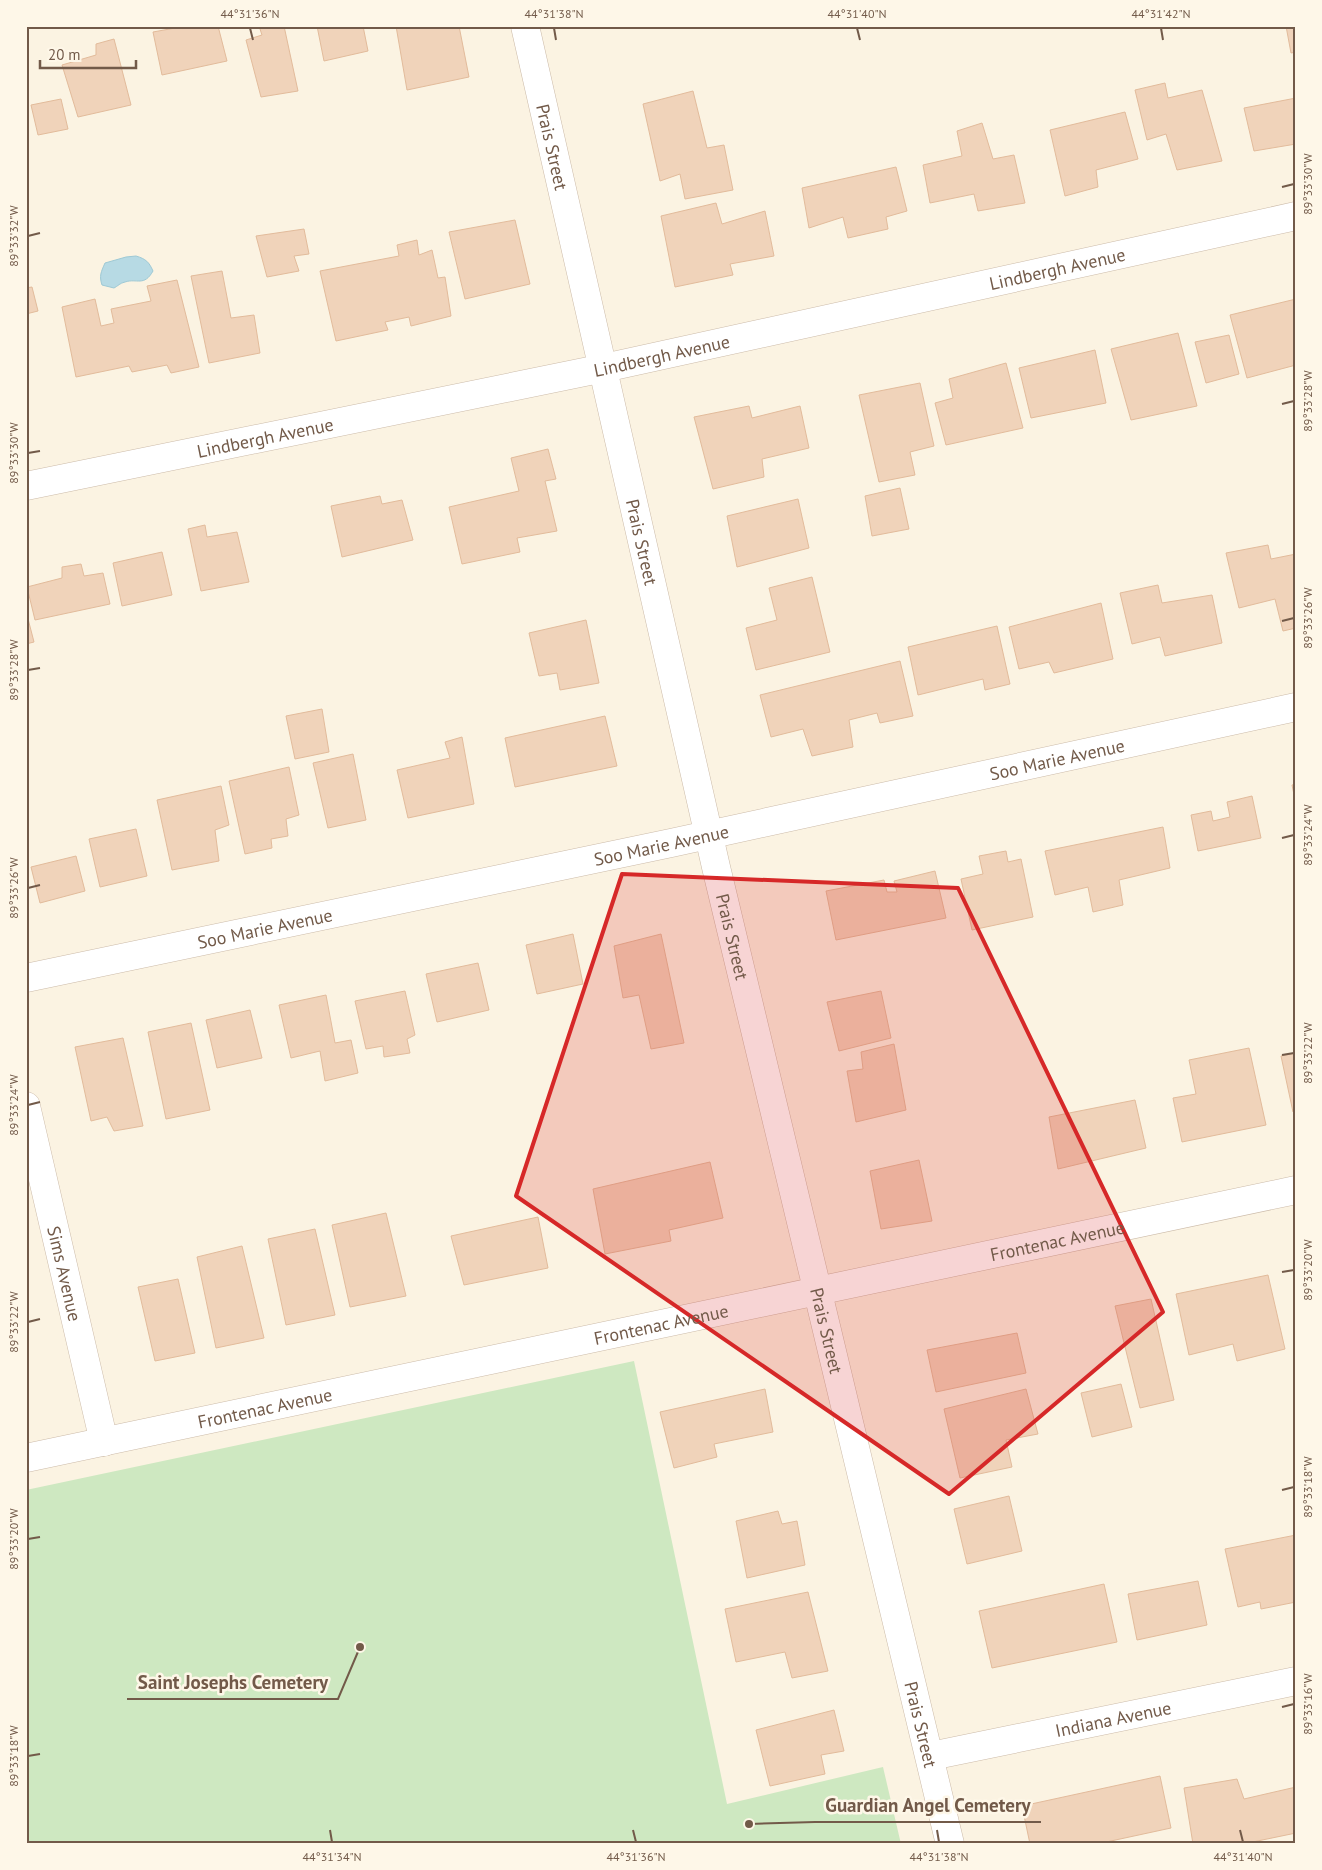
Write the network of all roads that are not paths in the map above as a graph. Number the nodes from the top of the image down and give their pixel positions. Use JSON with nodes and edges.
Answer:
{"nodes":[{"id":1,"x":525,"y":26,"type":"edge"},
{"id":2,"x":1296,"y":216,"type":"edge"},
{"id":3,"x":604,"y":368,"type":"junction"},
{"id":4,"x":26,"y":486,"type":"edge"},
{"id":5,"x":1296,"y":707,"type":"edge"},
{"id":6,"x":709,"y":834,"type":"junction"},
{"id":7,"x":26,"y":978,"type":"edge"},
{"id":8,"x":26,"y":1106,"type":"edge"},
{"id":9,"x":1296,"y":1190,"type":"edge"},
{"id":10,"x":817,"y":1291,"type":"junction"},
{"id":11,"x":104,"y":1442,"type":"junction"},
{"id":12,"x":26,"y":1458,"type":"edge"},
{"id":13,"x":1296,"y":1681,"type":"edge"},
{"id":14,"x":931,"y":1756,"type":"junction"},
{"id":15,"x":950,"y":1844,"type":"edge"}],
"edges":[{"from":1,"to":3,"type":"street","name":"Prais Street"},
{"from":2,"to":3,"type":"street","name":"Lindbergh Avenue"},
{"from":3,"to":4,"type":"street","name":"Lindbergh Avenue"},
{"from":3,"to":6,"type":"street","name":"Prais Street"},
{"from":5,"to":6,"type":"street","name":"Soo Marie Avenue"},
{"from":6,"to":7,"type":"street","name":"Soo Marie Avenue"},
{"from":6,"to":10,"type":"street","name":"Prais Street"},
{"from":8,"to":11,"type":"street","name":"Sims Avenue"},
{"from":9,"to":10,"type":"street","name":"Frontenac Avenue"},
{"from":10,"to":11,"type":"street","name":"Frontenac Avenue"},
{"from":10,"to":14,"type":"street","name":"Prais Street"},
{"from":11,"to":12,"type":"street","name":"Frontenac Avenue"},
{"from":13,"to":14,"type":"street","name":"Indiana Avenue"},
{"from":14,"to":15,"type":"street","name":"Prais Street"}]}
